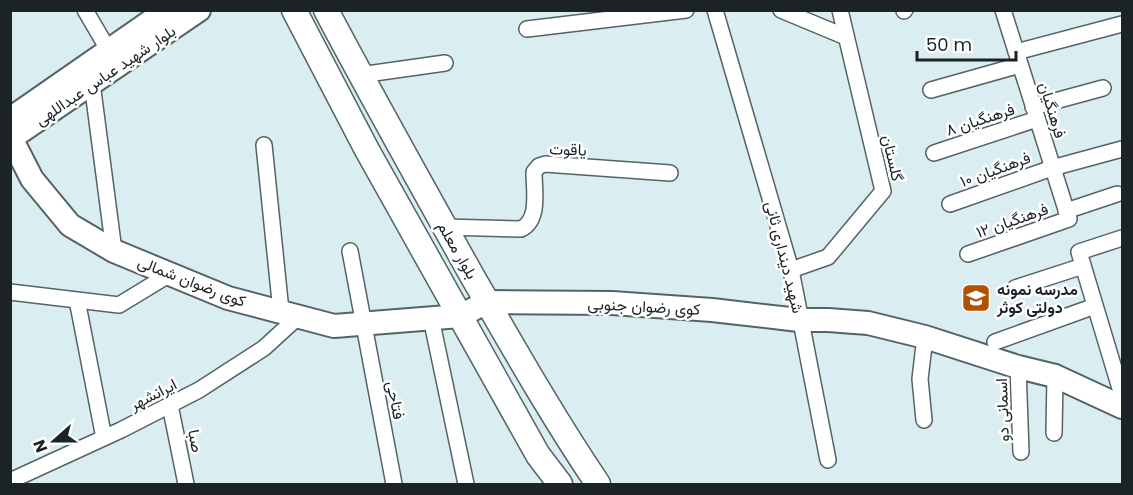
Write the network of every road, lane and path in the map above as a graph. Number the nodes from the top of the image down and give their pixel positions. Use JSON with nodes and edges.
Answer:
{"nodes":[{"id":1,"x":85,"y":10,"type":"edge"},
{"id":2,"x":167,"y":10,"type":"edge"},
{"id":3,"x":199,"y":10,"type":"edge"},
{"id":4,"x":294,"y":10,"type":"edge"},
{"id":5,"x":326,"y":10,"type":"edge"},
{"id":6,"x":686,"y":10,"type":"edge"},
{"id":7,"x":715,"y":10,"type":"edge"},
{"id":8,"x":781,"y":10,"type":"edge"},
{"id":9,"x":840,"y":10,"type":"edge"},
{"id":10,"x":1003,"y":10,"type":"edge"},
{"id":11,"x":1122,"y":24,"type":"edge"},
{"id":12,"x":527,"y":29,"type":"dead end"},
{"id":13,"x":846,"y":37,"type":"junction"},
{"id":14,"x":109,"y":51,"type":"junction"},
{"id":15,"x":1018,"y":59,"type":"junction"},
{"id":16,"x":445,"y":63,"type":"dead end"},
{"id":17,"x":360,"y":75,"type":"junction"},
{"id":18,"x":92,"y":83,"type":"junction"},
{"id":19,"x":1103,"y":88,"type":"dead end"},
{"id":20,"x":932,"y":90,"type":"dead end"},
{"id":21,"x":13,"y":112,"type":"edge"},
{"id":22,"x":1035,"y":113,"type":"junction"},
{"id":23,"x":11,"y":139,"type":"edge"},
{"id":24,"x":264,"y":145,"type":"dead end"},
{"id":25,"x":1122,"y":149,"type":"edge"},
{"id":26,"x":934,"y":153,"type":"dead end"},
{"id":27,"x":1052,"y":168,"type":"junction"},
{"id":28,"x":670,"y":173,"type":"dead end"},
{"id":29,"x":1117,"y":194,"type":"dead end"},
{"id":30,"x":950,"y":204,"type":"dead end"},
{"id":31,"x":1068,"y":215,"type":"junction"},
{"id":32,"x":445,"y":227,"type":"junction"},
{"id":33,"x":1122,"y":238,"type":"edge"},
{"id":34,"x":114,"y":251,"type":"junction"},
{"id":35,"x":350,"y":251,"type":"dead end"},
{"id":36,"x":968,"y":254,"type":"dead end"},
{"id":37,"x":1081,"y":259,"type":"junction"},
{"id":38,"x":791,"y":270,"type":"junction"},
{"id":39,"x":170,"y":274,"type":"junction"},
{"id":40,"x":1015,"y":288,"type":"dead end"},
{"id":41,"x":10,"y":292,"type":"edge"},
{"id":42,"x":77,"y":300,"type":"junction"},
{"id":43,"x":487,"y":302,"type":"junction"},
{"id":44,"x":1095,"y":306,"type":"junction"},
{"id":45,"x":290,"y":314,"type":"junction"},
{"id":46,"x":460,"y":316,"type":"junction"},
{"id":47,"x":431,"y":318,"type":"junction"},
{"id":48,"x":800,"y":320,"type":"junction"},
{"id":49,"x":363,"y":323,"type":"junction"},
{"id":50,"x":926,"y":337,"type":"junction"},
{"id":51,"x":995,"y":342,"type":"dead end"},
{"id":52,"x":1018,"y":367,"type":"junction"},
{"id":53,"x":1056,"y":376,"type":"junction"},
{"id":54,"x":1122,"y":395,"type":"edge"},
{"id":55,"x":170,"y":405,"type":"junction"},
{"id":56,"x":1122,"y":407,"type":"edge"},
{"id":57,"x":924,"y":420,"type":"dead end"},
{"id":58,"x":1054,"y":433,"type":"dead end"},
{"id":59,"x":104,"y":438,"type":"junction"},
{"id":60,"x":1021,"y":452,"type":"dead end"},
{"id":61,"x":828,"y":460,"type":"dead end"},
{"id":62,"x":11,"y":480,"type":"edge"},
{"id":63,"x":186,"y":484,"type":"edge"},
{"id":64,"x":394,"y":484,"type":"edge"},
{"id":65,"x":466,"y":484,"type":"edge"},
{"id":66,"x":560,"y":484,"type":"edge"},
{"id":67,"x":598,"y":484,"type":"edge"}],
"edges":[{"from":1,"to":14,"type":"street"},
{"from":2,"to":14,"type":"street","name":"بلوار شهید عباس عبداللهی"},
{"from":3,"to":18,"type":"street","name":"بلوار شهید عباس عبداللهی"},
{"from":4,"to":46,"type":"main road","name":"بلوار معلم"},
{"from":5,"to":17,"type":"main road","name":"بلوار معلم"},
{"from":6,"to":12,"type":"street"},
{"from":7,"to":38,"type":"street","name":"شهید دینداری ثانی"},
{"from":8,"to":13,"type":"street"},
{"from":9,"to":13,"type":"street","name":"گلستان"},
{"from":10,"to":15,"type":"street","name":"فرهنگیان"},
{"from":11,"to":15,"type":"street"},
{"from":13,"to":38,"type":"street","name":"گلستان"},
{"from":14,"to":21,"type":"street","name":"بلوار شهید عباس عبداللهی"},
{"from":15,"to":20,"type":"street"},
{"from":15,"to":22,"type":"street","name":"فرهنگیان"},
{"from":16,"to":17,"type":"street"},
{"from":17,"to":32,"type":"main road","name":"بلوار معلم"},
{"from":18,"to":23,"type":"street","name":"بلوار شهید عباس عبداللهی"},
{"from":18,"to":34,"type":"street"},
{"from":19,"to":22,"type":"street","name":"فرهنگیان ۸"},
{"from":22,"to":26,"type":"street","name":"فرهنگیان ۸"},
{"from":22,"to":27,"type":"street","name":"فرهنگیان"},
{"from":23,"to":34,"type":"street","name":"کوی رضوان شمالی"},
{"from":24,"to":45,"type":"street"},
{"from":25,"to":27,"type":"street","name":"فرهنگیان ۱۰"},
{"from":27,"to":30,"type":"street","name":"فرهنگیان ۱۰"},
{"from":27,"to":31,"type":"street","name":"فرهنگیان"},
{"from":28,"to":32,"type":"street","name":"یاقوت"},
{"from":29,"to":31,"type":"street","name":"فرهنگیان ۱۲"},
{"from":31,"to":36,"type":"street","name":"فرهنگیان ۱۲"},
{"from":32,"to":43,"type":"main road","name":"بلوار معلم"},
{"from":33,"to":37,"type":"street"},
{"from":34,"to":39,"type":"street","name":"کوی رضوان شمالی"},
{"from":35,"to":49,"type":"street","name":"فتاحی"},
{"from":37,"to":40,"type":"street"},
{"from":37,"to":44,"type":"street"},
{"from":38,"to":48,"type":"street","name":"شهید دینداری ثانی"},
{"from":39,"to":42,"type":"street"},
{"from":39,"to":45,"type":"street","name":"کوی رضوان شمالی"},
{"from":41,"to":42,"type":"street"},
{"from":42,"to":59,"type":"street"},
{"from":43,"to":46,"type":"street"},
{"from":43,"to":48,"type":"street","name":"کوی رضوان جنوبی"},
{"from":43,"to":67,"type":"main road","name":"بلوار معلم"},
{"from":44,"to":51,"type":"street"},
{"from":44,"to":54,"type":"street"},
{"from":45,"to":49,"type":"street","name":"کوی رضوان شمالی"},
{"from":45,"to":55,"type":"street","name":"ایرانشهر"},
{"from":46,"to":47,"type":"street","name":"کوی رضوان شمالی"},
{"from":46,"to":66,"type":"main road","name":"بلوار معلم"},
{"from":47,"to":49,"type":"street","name":"کوی رضوان شمالی"},
{"from":47,"to":65,"type":"street"},
{"from":48,"to":50,"type":"street","name":"شهید دینداری ثانی"},
{"from":48,"to":61,"type":"street"},
{"from":49,"to":64,"type":"street","name":"فتاحی"},
{"from":50,"to":52,"type":"street","name":"شهید دینداری ثانی"},
{"from":50,"to":57,"type":"street"},
{"from":52,"to":53,"type":"street","name":"شهید دینداری ثانی"},
{"from":52,"to":60,"type":"street","name":"اسمانی دو"},
{"from":53,"to":56,"type":"street","name":"شهید دینداری ثانی"},
{"from":53,"to":58,"type":"street"},
{"from":55,"to":59,"type":"street","name":"ایرانشهر"},
{"from":55,"to":63,"type":"street","name":"صبا"},
{"from":59,"to":62,"type":"street","name":"ایرانشهر"}]}
